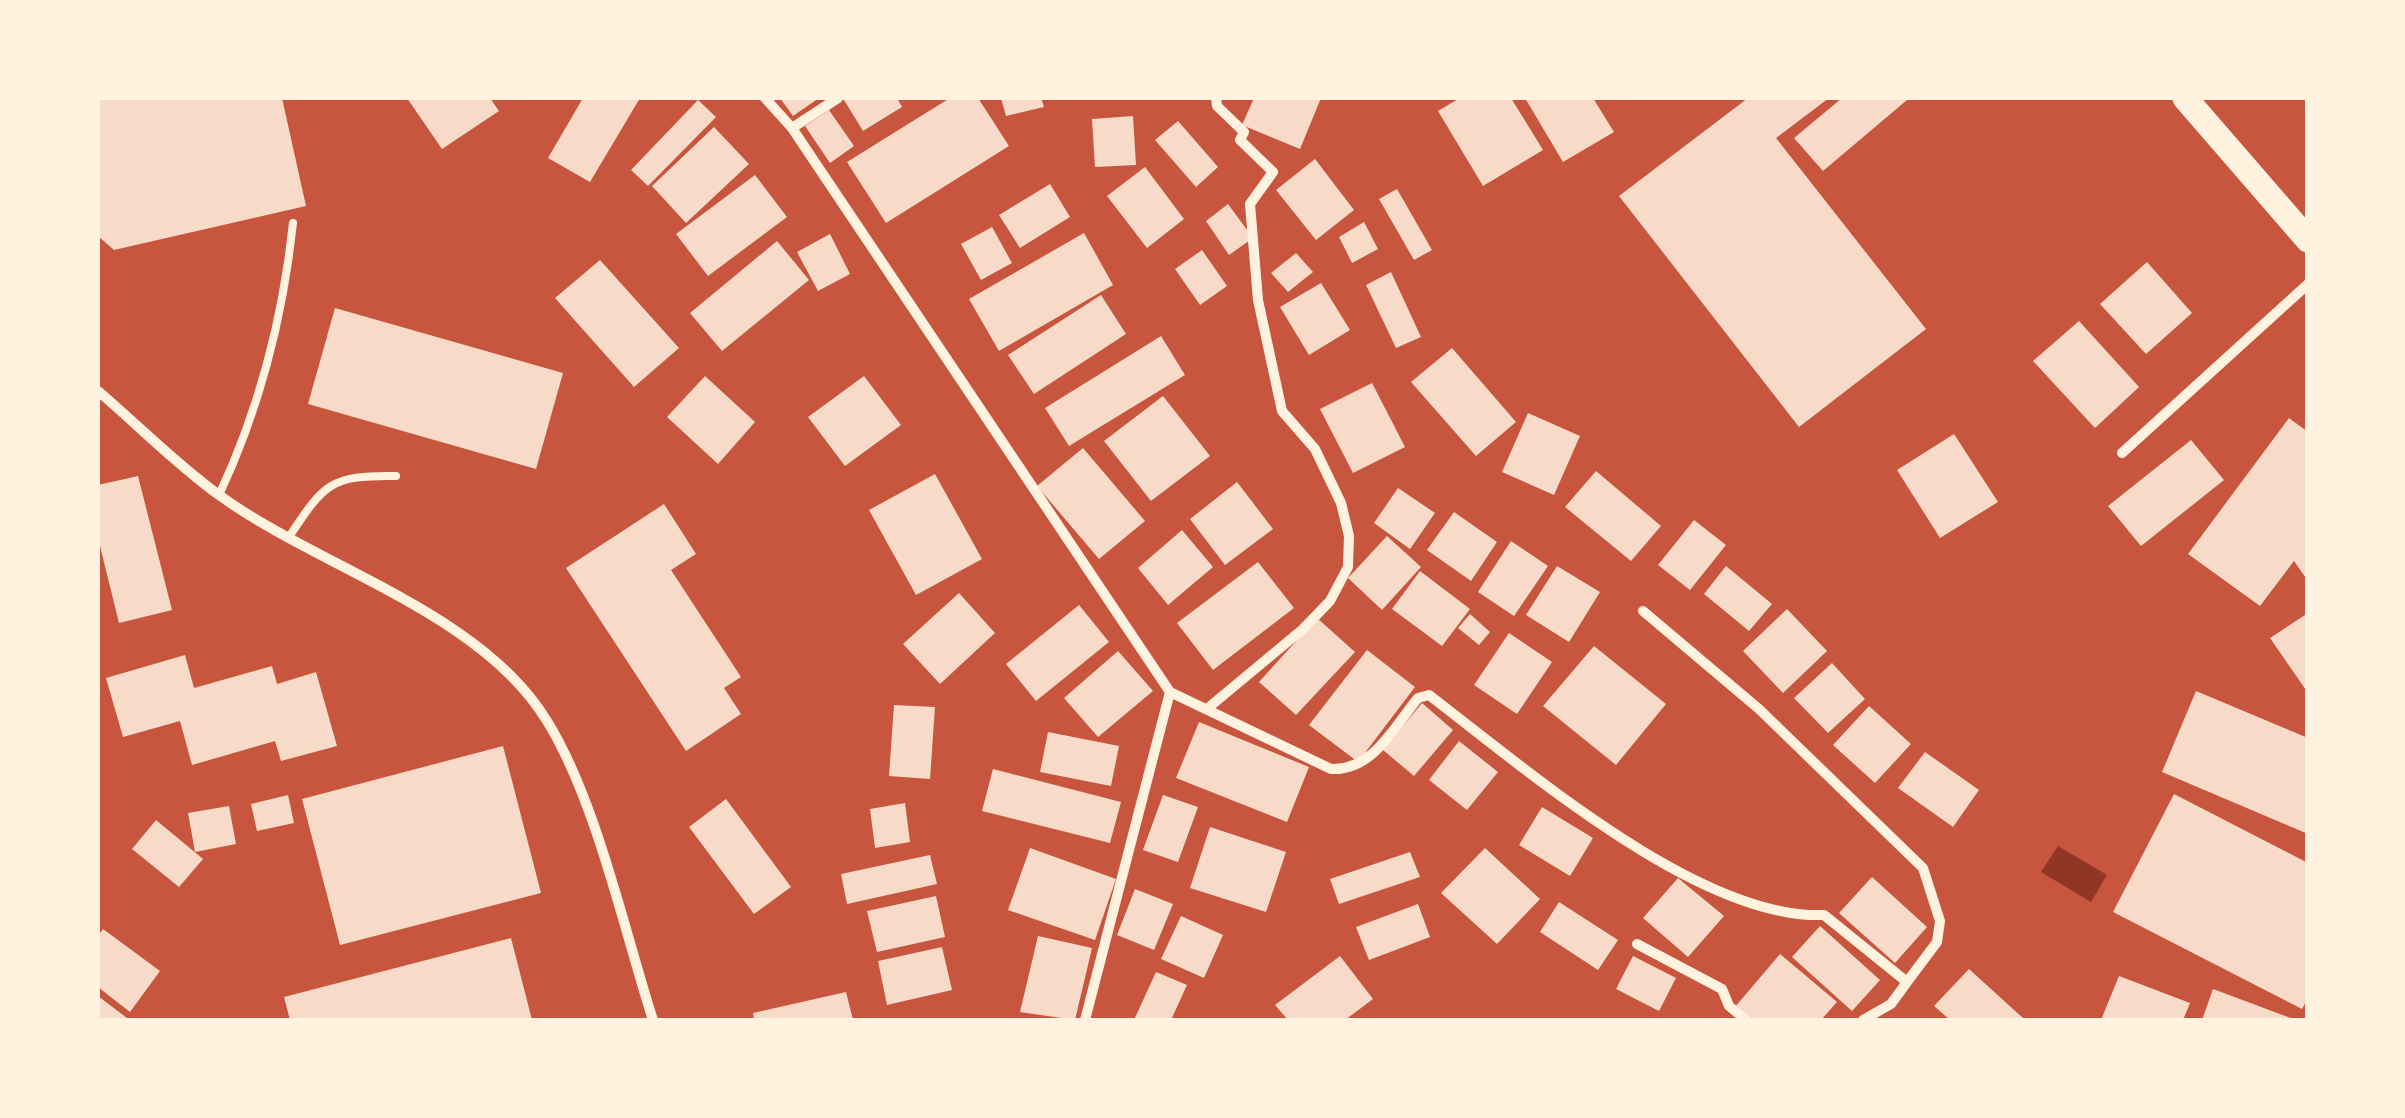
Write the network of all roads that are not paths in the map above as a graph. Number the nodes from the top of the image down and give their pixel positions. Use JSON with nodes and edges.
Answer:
{"nodes":[{"id":1,"x":765,"y":98,"type":"edge"},
{"id":2,"x":838,"y":98,"type":"edge"},
{"id":3,"x":1216,"y":98,"type":"edge"},
{"id":4,"x":2185,"y":98,"type":"edge"},
{"id":5,"x":792,"y":128,"type":"junction"},
{"id":6,"x":293,"y":223,"type":"dead end"},
{"id":7,"x":2307,"y":238,"type":"edge"},
{"id":8,"x":2308,"y":284,"type":"edge"},
{"id":9,"x":98,"y":391,"type":"edge"},
{"id":10,"x":2122,"y":454,"type":"dead end"},
{"id":11,"x":396,"y":476,"type":"dead end"},
{"id":12,"x":219,"y":495,"type":"junction"},
{"id":13,"x":289,"y":537,"type":"junction"},
{"id":14,"x":1644,"y":610,"type":"dead end"},
{"id":15,"x":1170,"y":692,"type":"junction"},
{"id":16,"x":1208,"y":708,"type":"junction"},
{"id":17,"x":1637,"y":944,"type":"dead end"},
{"id":18,"x":1907,"y":982,"type":"junction"},
{"id":19,"x":654,"y":1020,"type":"edge"},
{"id":20,"x":1084,"y":1020,"type":"edge"},
{"id":21,"x":1746,"y":1020,"type":"edge"},
{"id":22,"x":1862,"y":1020,"type":"edge"}],
"edges":[{"from":1,"to":5,"type":"street"},
{"from":2,"to":5,"type":"street"},
{"from":3,"to":16,"type":"street"},
{"from":4,"to":7,"type":"main road"},
{"from":5,"to":15,"type":"street"},
{"from":6,"to":12,"type":"lane"},
{"from":8,"to":10,"type":"street"},
{"from":9,"to":12,"type":"street"},
{"from":11,"to":13,"type":"lane"},
{"from":12,"to":13,"type":"street"},
{"from":13,"to":19,"type":"street"},
{"from":14,"to":18,"type":"street"},
{"from":15,"to":16,"type":"street"},
{"from":15,"to":20,"type":"street"},
{"from":16,"to":18,"type":"street"},
{"from":17,"to":21,"type":"street"},
{"from":18,"to":22,"type":"street"}]}
